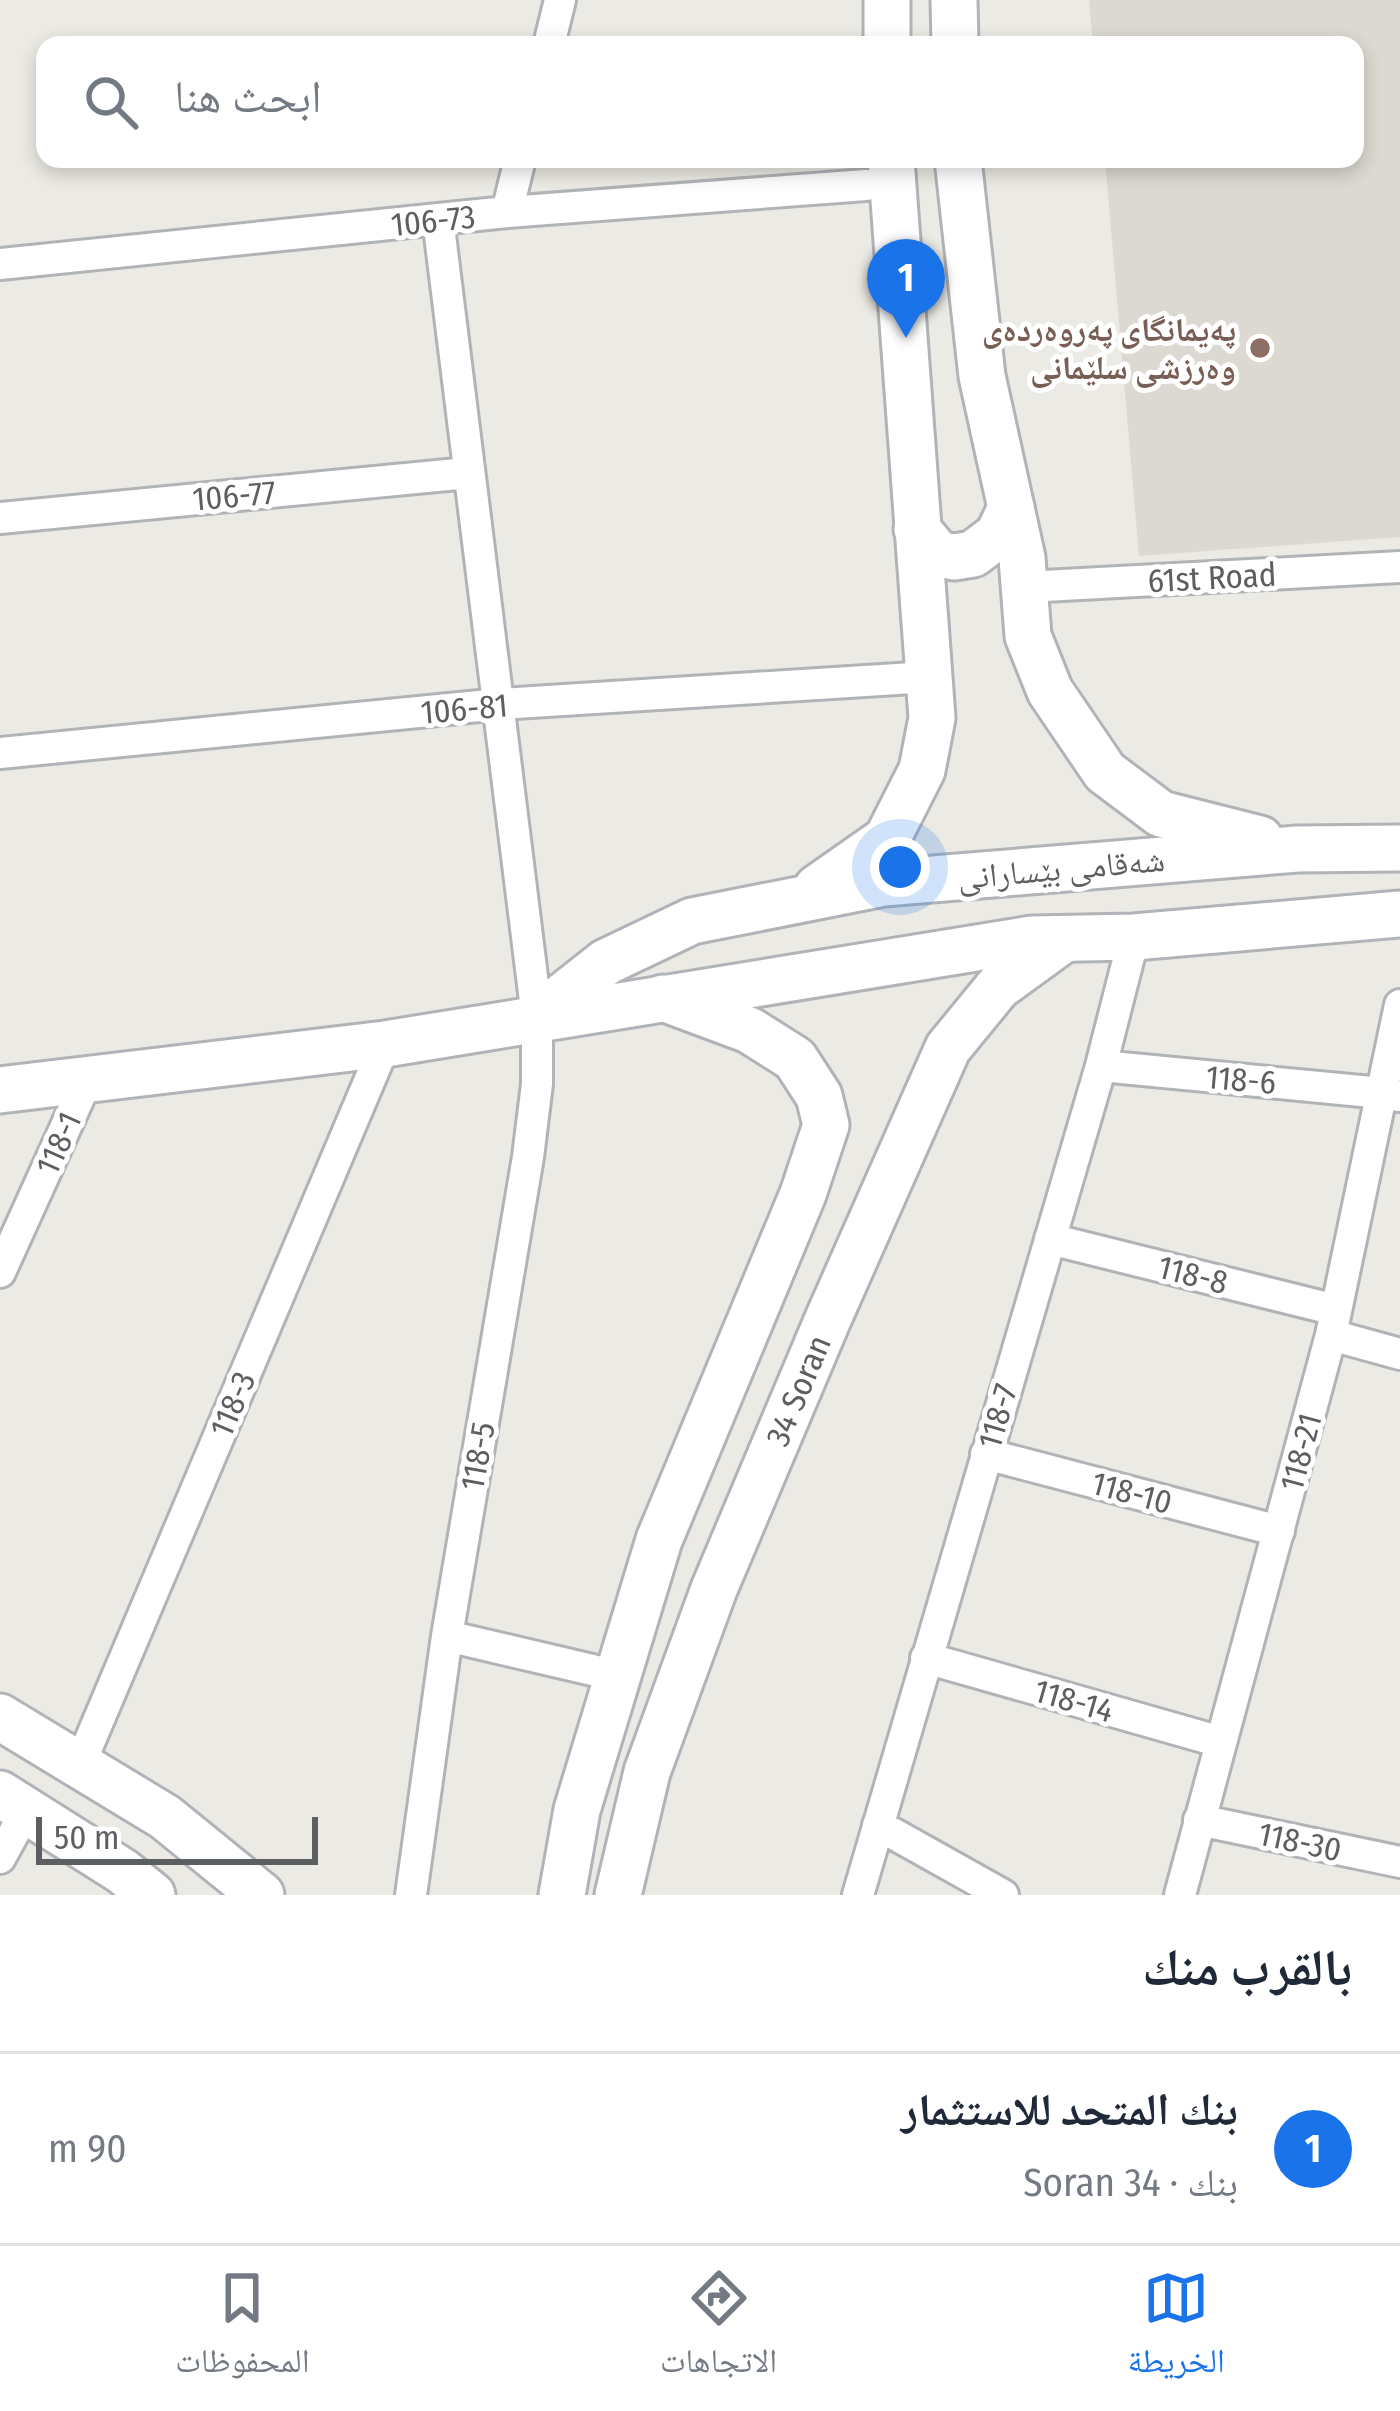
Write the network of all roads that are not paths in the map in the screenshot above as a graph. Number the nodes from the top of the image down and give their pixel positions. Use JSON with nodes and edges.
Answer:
{"nodes":[{"id":1,"x":560,"y":0,"type":"edge"},
{"id":2,"x":887,"y":0,"type":"edge"},
{"id":3,"x":954,"y":0,"type":"edge"},
{"id":4,"x":551,"y":36,"type":"edge"},
{"id":5,"x":887,"y":36,"type":"edge"},
{"id":6,"x":955,"y":36,"type":"edge"},
{"id":7,"x":518,"y":168,"type":"edge"},
{"id":8,"x":959,"y":168,"type":"edge"},
{"id":9,"x":879,"y":172,"type":"edge"},
{"id":10,"x":507,"y":212,"type":"junction"},
{"id":11,"x":438,"y":219,"type":"junction"},
{"id":12,"x":0,"y":264,"type":"edge"},
{"id":13,"x":468,"y":473,"type":"junction"},
{"id":14,"x":1011,"y":508,"type":"junction"},
{"id":15,"x":0,"y":518,"type":"edge"},
{"id":16,"x":917,"y":529,"type":"junction"},
{"id":17,"x":1400,"y":566,"type":"edge"},
{"id":18,"x":1024,"y":587,"type":"junction"},
{"id":19,"x":929,"y":677,"type":"junction"},
{"id":20,"x":500,"y":704,"type":"junction"},
{"id":21,"x":0,"y":753,"type":"edge"},
{"id":22,"x":1298,"y":848,"type":"junction"},
{"id":23,"x":1400,"y":848,"type":"edge"},
{"id":24,"x":800,"y":900,"type":"junction"},
{"id":25,"x":1400,"y":914,"type":"edge"},
{"id":26,"x":1134,"y":937,"type":"junction"},
{"id":27,"x":1065,"y":939,"type":"junction"},
{"id":28,"x":660,"y":997,"type":"junction"},
{"id":29,"x":1400,"y":1005,"type":"edge"},
{"id":30,"x":537,"y":1017,"type":"junction"},
{"id":31,"x":385,"y":1044,"type":"junction"},
{"id":32,"x":1101,"y":1066,"type":"junction"},
{"id":33,"x":87,"y":1080,"type":"junction"},
{"id":34,"x":0,"y":1090,"type":"edge"},
{"id":35,"x":1391,"y":1095,"type":"edge"},
{"id":36,"x":784,"y":1238,"type":"junction"},
{"id":37,"x":1050,"y":1239,"type":"junction"},
{"id":38,"x":856,"y":1256,"type":"junction"},
{"id":39,"x":0,"y":1272,"type":"edge"},
{"id":40,"x":1334,"y":1322,"type":"junction"},
{"id":41,"x":1400,"y":1354,"type":"edge"},
{"id":42,"x":986,"y":1454,"type":"junction"},
{"id":43,"x":1279,"y":1531,"type":"junction"},
{"id":44,"x":447,"y":1636,"type":"junction"},
{"id":45,"x":926,"y":1658,"type":"junction"},
{"id":46,"x":618,"y":1676,"type":"junction"},
{"id":47,"x":0,"y":1717,"type":"edge"},
{"id":48,"x":1221,"y":1742,"type":"junction"},
{"id":49,"x":80,"y":1764,"type":"junction"},
{"id":50,"x":14,"y":1801,"type":"edge"},
{"id":51,"x":1199,"y":1820,"type":"junction"},
{"id":52,"x":878,"y":1825,"type":"junction"},
{"id":53,"x":0,"y":1858,"type":"edge"},
{"id":54,"x":1400,"y":1862,"type":"edge"},
{"id":55,"x":152,"y":1895,"type":"edge"},
{"id":56,"x":261,"y":1895,"type":"edge"},
{"id":57,"x":411,"y":1895,"type":"edge"},
{"id":58,"x":562,"y":1895,"type":"edge"},
{"id":59,"x":618,"y":1895,"type":"edge"},
{"id":60,"x":858,"y":1895,"type":"edge"},
{"id":61,"x":1004,"y":1895,"type":"edge"},
{"id":62,"x":1180,"y":1895,"type":"edge"}],
"edges":[{"from":1,"to":4,"type":"street"},
{"from":2,"to":5,"type":"main road"},
{"from":3,"to":6,"type":"main road"},
{"from":7,"to":10,"type":"street"},
{"from":8,"to":14,"type":"main road"},
{"from":9,"to":10,"type":"street","name":"106-73"},
{"from":9,"to":16,"type":"main road"},
{"from":10,"to":11,"type":"street","name":"106-73"},
{"from":11,"to":12,"type":"street","name":"106-73"},
{"from":11,"to":13,"type":"street","name":"118-5"},
{"from":13,"to":15,"type":"street","name":"106-77"},
{"from":13,"to":20,"type":"street","name":"118-5"},
{"from":14,"to":16,"type":"main road"},
{"from":14,"to":18,"type":"main road"},
{"from":16,"to":19,"type":"main road"},
{"from":17,"to":18,"type":"street","name":"61st Road"},
{"from":18,"to":22,"type":"main road"},
{"from":19,"to":20,"type":"street","name":"106-81"},
{"from":19,"to":24,"type":"main road"},
{"from":20,"to":21,"type":"street","name":"106-81"},
{"from":20,"to":30,"type":"street","name":"118-5"},
{"from":22,"to":23,"type":"main road","name":"شەقامی بێسارانی"},
{"from":22,"to":24,"type":"main road","name":"شەقامی بێسارانی"},
{"from":24,"to":30,"type":"main road","name":"شەقامی بێسارانی"},
{"from":25,"to":26,"type":"main road","name":"شەقامی بێسارانی"},
{"from":26,"to":27,"type":"main road","name":"شەقامی بێسارانی"},
{"from":26,"to":32,"type":"street","name":"118-7"},
{"from":27,"to":28,"type":"main road","name":"شەقامی بێسارانی"},
{"from":27,"to":38,"type":"main road","name":"34 Soran"},
{"from":28,"to":30,"type":"main road","name":"شەقامی بێسارانی"},
{"from":28,"to":36,"type":"main road"},
{"from":29,"to":35,"type":"street","name":"118-21"},
{"from":30,"to":31,"type":"main road","name":"شەقامی بێسارانی"},
{"from":30,"to":44,"type":"street","name":"118-5"},
{"from":31,"to":33,"type":"main road","name":"شەقامی بێسارانی"},
{"from":31,"to":49,"type":"street","name":"118-3"},
{"from":32,"to":35,"type":"street","name":"118-6"},
{"from":32,"to":37,"type":"street","name":"118-7"},
{"from":33,"to":34,"type":"main road","name":"شەقامی بێسارانی"},
{"from":33,"to":39,"type":"street","name":"118-1"},
{"from":35,"to":40,"type":"street","name":"118-21"},
{"from":36,"to":38,"type":"main road"},
{"from":36,"to":46,"type":"main road"},
{"from":37,"to":40,"type":"street","name":"118-8"},
{"from":37,"to":42,"type":"street","name":"118-7"},
{"from":38,"to":59,"type":"main road","name":"34 Soran"},
{"from":40,"to":41,"type":"street","name":"118-8"},
{"from":40,"to":43,"type":"street","name":"118-21"},
{"from":42,"to":43,"type":"street","name":"118-10"},
{"from":42,"to":45,"type":"street","name":"118-7"},
{"from":43,"to":48,"type":"street","name":"118-21"},
{"from":44,"to":46,"type":"street"},
{"from":44,"to":57,"type":"street","name":"118-5"},
{"from":45,"to":48,"type":"street","name":"118-14"},
{"from":45,"to":52,"type":"street","name":"118-7"},
{"from":46,"to":58,"type":"main road"},
{"from":47,"to":49,"type":"main road"},
{"from":48,"to":51,"type":"street","name":"118-21"},
{"from":49,"to":56,"type":"main road"},
{"from":50,"to":53,"type":"street"},
{"from":50,"to":55,"type":"main road"},
{"from":51,"to":54,"type":"street","name":"118-30"},
{"from":51,"to":62,"type":"street","name":"118-21"},
{"from":52,"to":60,"type":"street","name":"118-7"},
{"from":52,"to":61,"type":"street"}]}
